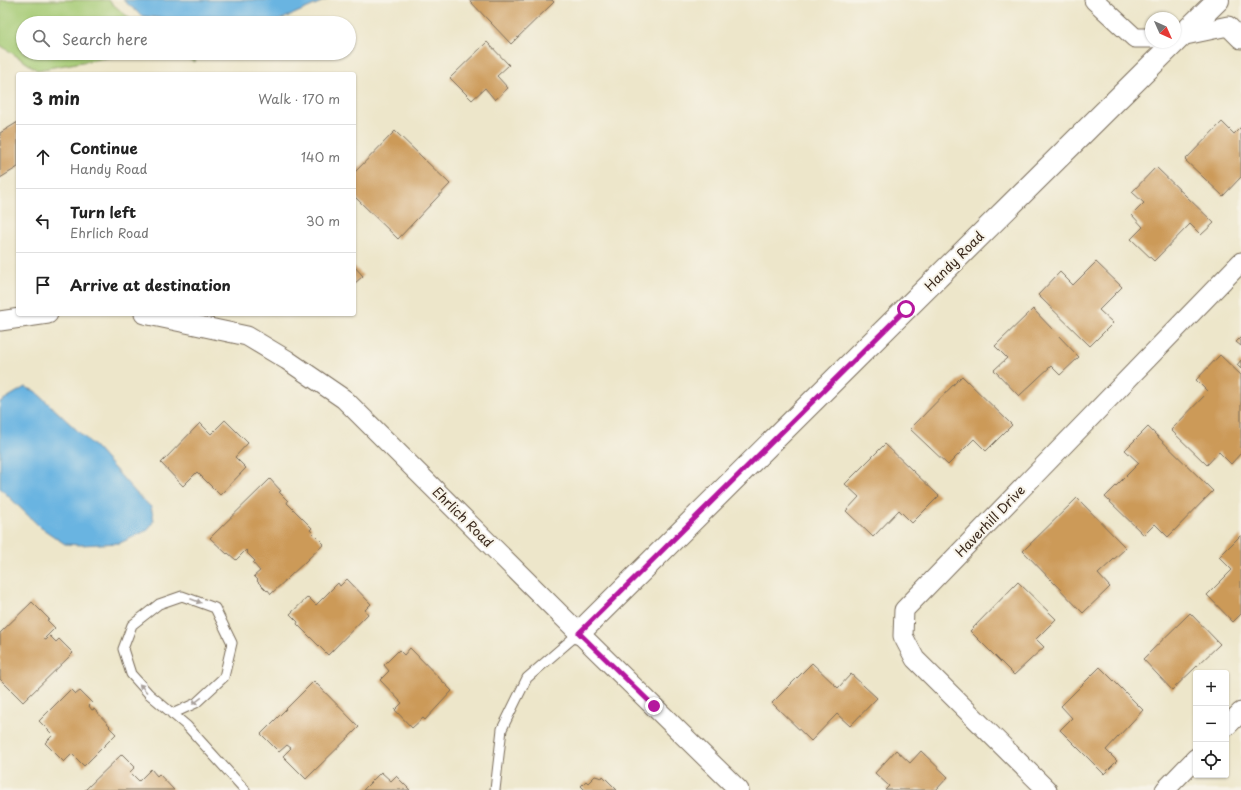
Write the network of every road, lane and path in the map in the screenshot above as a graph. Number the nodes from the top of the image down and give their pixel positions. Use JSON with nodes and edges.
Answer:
{"nodes":[{"id":1,"x":1094,"y":0,"type":"edge"},
{"id":2,"x":1218,"y":0,"type":"edge"},
{"id":3,"x":1181,"y":34,"type":"edge"},
{"id":4,"x":1145,"y":38,"type":"edge"},
{"id":5,"x":1181,"y":38,"type":"edge"},
{"id":6,"x":1241,"y":38,"type":"edge"},
{"id":7,"x":1167,"y":48,"type":"edge"},
{"id":8,"x":1241,"y":262,"type":"edge"},
{"id":9,"x":34,"y":316,"type":"edge"},
{"id":10,"x":153,"y":316,"type":"edge"},
{"id":11,"x":0,"y":321,"type":"edge"},
{"id":12,"x":579,"y":633,"type":"junction"},
{"id":13,"x":1241,"y":712,"type":"edge"},
{"id":14,"x":172,"y":714,"type":"junction"},
{"id":15,"x":1229,"y":724,"type":"edge"},
{"id":16,"x":1193,"y":761,"type":"edge"},
{"id":17,"x":245,"y":790,"type":"edge"},
{"id":18,"x":495,"y":790,"type":"edge"},
{"id":19,"x":739,"y":790,"type":"edge"},
{"id":20,"x":1047,"y":790,"type":"edge"},
{"id":21,"x":1165,"y":790,"type":"edge"}],
"edges":[{"from":1,"to":4,"type":"street"},
{"from":2,"to":3,"type":"street","name":"Handy Road"},
{"from":5,"to":6,"type":"street"},
{"from":7,"to":12,"type":"street","name":"Handy Road"},
{"from":8,"to":20,"type":"street","name":"Haverhill Drive"},
{"from":9,"to":11,"type":"street"},
{"from":10,"to":12,"type":"street","name":"Ehrlich Road"},
{"from":12,"to":18,"type":"lane"},
{"from":12,"to":19,"type":"street","name":"Ehrlich Road"},
{"from":13,"to":15,"type":"street"},
{"from":14,"to":14,"type":"lane","one_way":true},
{"from":14,"to":17,"type":"lane"},
{"from":16,"to":21,"type":"street"}]}
